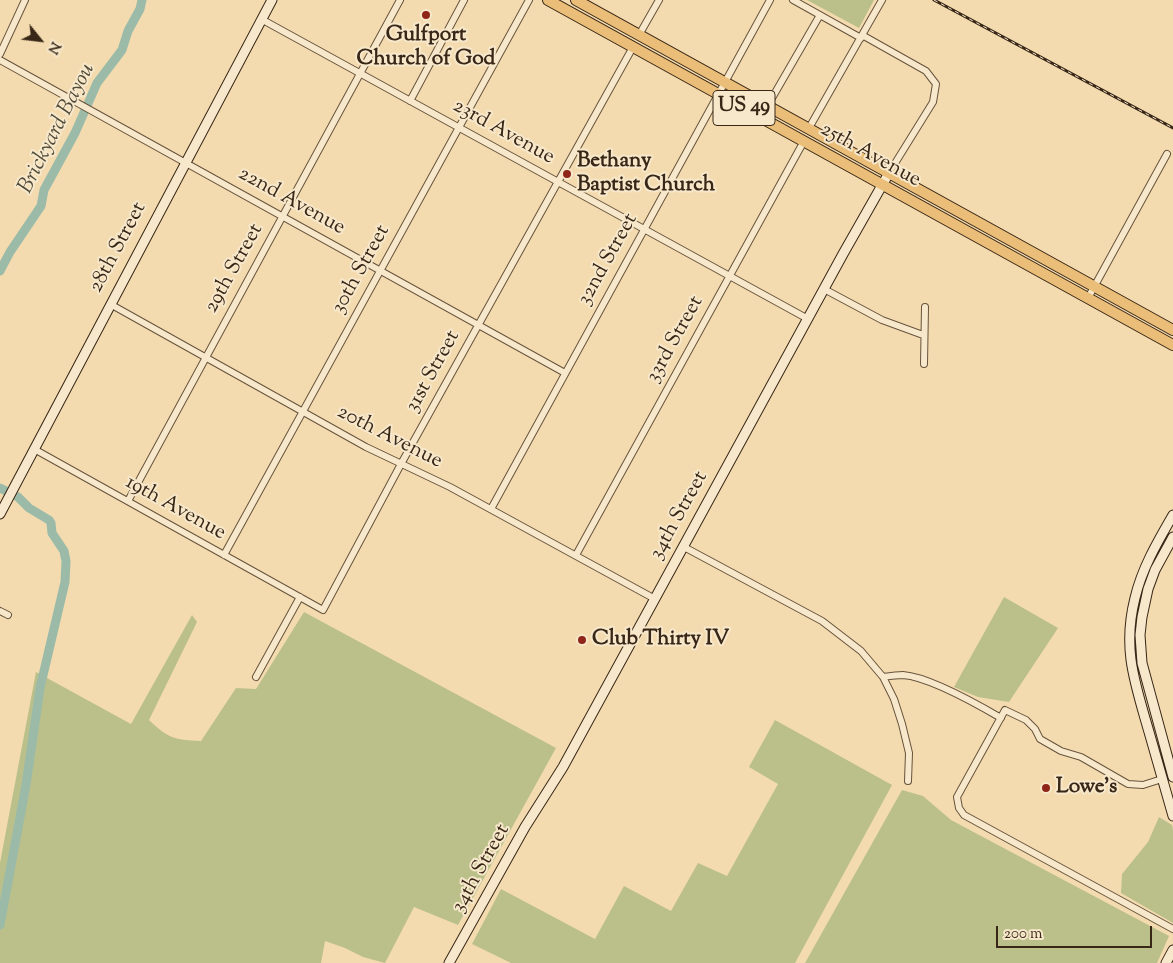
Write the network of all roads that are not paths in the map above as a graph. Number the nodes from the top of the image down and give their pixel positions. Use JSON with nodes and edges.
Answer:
{"nodes":[{"id":1,"x":25,"y":0,"type":"edge"},
{"id":2,"x":272,"y":0,"type":"edge"},
{"id":3,"x":400,"y":0,"type":"edge"},
{"id":4,"x":464,"y":0,"type":"edge"},
{"id":5,"x":529,"y":0,"type":"edge"},
{"id":6,"x":548,"y":0,"type":"edge"},
{"id":7,"x":576,"y":0,"type":"edge"},
{"id":8,"x":659,"y":0,"type":"edge"},
{"id":9,"x":770,"y":0,"type":"edge"},
{"id":10,"x":793,"y":0,"type":"edge"},
{"id":11,"x":882,"y":0,"type":"edge"},
{"id":12,"x":820,"y":15,"type":"junction"},
{"id":13,"x":261,"y":19,"type":"junction"},
{"id":14,"x":639,"y":35,"type":"junction"},
{"id":15,"x":862,"y":36,"type":"junction"},
{"id":16,"x":633,"y":47,"type":"junction"},
{"id":17,"x":0,"y":54,"type":"edge"},
{"id":18,"x":0,"y":60,"type":"edge"},
{"id":19,"x":360,"y":74,"type":"junction"},
{"id":20,"x":725,"y":82,"type":"junction"},
{"id":21,"x":718,"y":94,"type":"junction"},
{"id":22,"x":410,"y":101,"type":"junction"},
{"id":23,"x":768,"y":106,"type":"junction"},
{"id":24,"x":458,"y":128,"type":"junction"},
{"id":25,"x":809,"y":128,"type":"junction"},
{"id":26,"x":804,"y":141,"type":"junction"},
{"id":27,"x":1167,"y":154,"type":"dead end"},
{"id":28,"x":185,"y":163,"type":"junction"},
{"id":29,"x":890,"y":172,"type":"junction"},
{"id":30,"x":558,"y":182,"type":"junction"},
{"id":31,"x":883,"y":184,"type":"junction"},
{"id":32,"x":283,"y":216,"type":"junction"},
{"id":33,"x":644,"y":229,"type":"junction"},
{"id":34,"x":380,"y":270,"type":"junction"},
{"id":35,"x":729,"y":276,"type":"junction"},
{"id":36,"x":1094,"y":285,"type":"junction"},
{"id":37,"x":824,"y":289,"type":"junction"},
{"id":38,"x":1088,"y":298,"type":"junction"},
{"id":39,"x":110,"y":304,"type":"junction"},
{"id":40,"x":925,"y":307,"type":"dead end"},
{"id":41,"x":808,"y":319,"type":"junction"},
{"id":42,"x":480,"y":325,"type":"junction"},
{"id":43,"x":1170,"y":328,"type":"edge"},
{"id":44,"x":923,"y":335,"type":"junction"},
{"id":45,"x":1160,"y":338,"type":"junction"},
{"id":46,"x":1173,"y":346,"type":"edge"},
{"id":47,"x":206,"y":358,"type":"junction"},
{"id":48,"x":924,"y":364,"type":"dead end"},
{"id":49,"x":566,"y":373,"type":"junction"},
{"id":50,"x":303,"y":412,"type":"junction"},
{"id":51,"x":34,"y":449,"type":"junction"},
{"id":52,"x":401,"y":464,"type":"junction"},
{"id":53,"x":128,"y":501,"type":"junction"},
{"id":54,"x":2,"y":508,"type":"edge"},
{"id":55,"x":491,"y":509,"type":"junction"},
{"id":56,"x":1173,"y":515,"type":"edge"},
{"id":57,"x":1173,"y":537,"type":"edge"},
{"id":58,"x":684,"y":547,"type":"junction"},
{"id":59,"x":224,"y":555,"type":"junction"},
{"id":60,"x":576,"y":555,"type":"junction"},
{"id":61,"x":300,"y":597,"type":"junction"},
{"id":62,"x":655,"y":599,"type":"junction"},
{"id":63,"x":0,"y":611,"type":"edge"},
{"id":64,"x":8,"y":615,"type":"dead end"},
{"id":65,"x":256,"y":676,"type":"dead end"},
{"id":66,"x":883,"y":677,"type":"junction"},
{"id":67,"x":1001,"y":718,"type":"junction"},
{"id":68,"x":1173,"y":777,"type":"edge"},
{"id":69,"x":1162,"y":779,"type":"junction"},
{"id":70,"x":908,"y":781,"type":"dead end"},
{"id":71,"x":1173,"y":816,"type":"edge"},
{"id":72,"x":1173,"y":929,"type":"edge"},
{"id":73,"x":1173,"y":950,"type":"edge"},
{"id":74,"x":449,"y":963,"type":"edge"},
{"id":75,"x":1166,"y":963,"type":"edge"}],
"edges":[{"from":1,"to":17,"type":"street"},
{"from":2,"to":13,"type":"street","name":"28th Street"},
{"from":3,"to":19,"type":"street","name":"29th Street"},
{"from":4,"to":22,"type":"street"},
{"from":5,"to":24,"type":"street","name":"30th Street"},
{"from":6,"to":16,"type":"main road","name":"25th Avenue","number":"US 49"},
{"from":7,"to":14,"type":"main road","name":"25th Avenue","number":"US 49"},
{"from":8,"to":14,"type":"street"},
{"from":9,"to":20,"type":"street","name":"32nd Street"},
{"from":10,"to":12,"type":"street"},
{"from":11,"to":15,"type":"street"},
{"from":12,"to":15,"type":"street"},
{"from":12,"to":23,"type":"street"},
{"from":13,"to":19,"type":"street","name":"23rd Avenue"},
{"from":13,"to":28,"type":"street","name":"28th Street"},
{"from":14,"to":20,"type":"main road","name":"25th Avenue","number":"US 49"},
{"from":15,"to":25,"type":"street"},
{"from":15,"to":29,"type":"street","name":"34th Street"},
{"from":16,"to":21,"type":"main road","name":"25th Avenue","number":"US 49"},
{"from":16,"to":30,"type":"street","name":"31st Street"},
{"from":18,"to":28,"type":"street","name":"22nd Avenue"},
{"from":19,"to":22,"type":"street","name":"23rd Avenue"},
{"from":19,"to":32,"type":"street","name":"29th Street"},
{"from":20,"to":21,"type":"street","name":"32nd Street"},
{"from":20,"to":23,"type":"main road","name":"25th Avenue","number":"US 49"},
{"from":21,"to":26,"type":"main road","name":"25th Avenue","number":"US 49"},
{"from":21,"to":33,"type":"street","name":"32nd Street"},
{"from":22,"to":24,"type":"street","name":"23rd Avenue"},
{"from":23,"to":25,"type":"main road","name":"25th Avenue","number":"US 49"},
{"from":24,"to":30,"type":"street","name":"23rd Avenue"},
{"from":24,"to":34,"type":"street","name":"30th Street"},
{"from":25,"to":29,"type":"main road","name":"25th Avenue","number":"US 49"},
{"from":26,"to":31,"type":"main road","name":"25th Avenue","number":"US 49"},
{"from":26,"to":35,"type":"street","name":"33rd Street"},
{"from":27,"to":36,"type":"street"},
{"from":28,"to":32,"type":"street","name":"22nd Avenue"},
{"from":28,"to":39,"type":"street","name":"28th Street"},
{"from":29,"to":31,"type":"street","name":"34th Street"},
{"from":29,"to":36,"type":"main road","name":"25th Avenue","number":"US 49"},
{"from":30,"to":33,"type":"street","name":"23rd Avenue"},
{"from":30,"to":42,"type":"street","name":"31st Street"},
{"from":31,"to":37,"type":"street","name":"34th Street"},
{"from":31,"to":38,"type":"main road","name":"25th Avenue","number":"US 49"},
{"from":32,"to":34,"type":"street","name":"22nd Avenue"},
{"from":32,"to":47,"type":"street","name":"29th Street"},
{"from":33,"to":35,"type":"street","name":"23rd Avenue"},
{"from":33,"to":49,"type":"street","name":"32nd Street"},
{"from":34,"to":42,"type":"street","name":"22nd Avenue"},
{"from":34,"to":50,"type":"street","name":"30th Street"},
{"from":35,"to":41,"type":"street","name":"23rd Avenue"},
{"from":35,"to":60,"type":"street","name":"33rd Street"},
{"from":36,"to":38,"type":"street"},
{"from":36,"to":43,"type":"main road","name":"25th Avenue","number":"US 49"},
{"from":37,"to":41,"type":"street","name":"34th Street"},
{"from":37,"to":44,"type":"street"},
{"from":38,"to":45,"type":"main road","name":"25th Avenue","number":"US 49"},
{"from":39,"to":47,"type":"street","name":"20th Avenue"},
{"from":39,"to":51,"type":"street","name":"28th Street"},
{"from":40,"to":44,"type":"street"},
{"from":41,"to":58,"type":"street","name":"34th Street"},
{"from":42,"to":49,"type":"street","name":"22nd Avenue"},
{"from":42,"to":52,"type":"street","name":"31st Street"},
{"from":43,"to":45,"type":"main road"},
{"from":44,"to":48,"type":"street"},
{"from":45,"to":46,"type":"main road","name":"25th Avenue","number":"US 49"},
{"from":47,"to":50,"type":"street","name":"20th Avenue"},
{"from":47,"to":53,"type":"street","name":"29th Street"},
{"from":49,"to":55,"type":"street","name":"32nd Street"},
{"from":50,"to":52,"type":"street","name":"20th Avenue"},
{"from":50,"to":59,"type":"street","name":"30th Street"},
{"from":51,"to":53,"type":"street","name":"19th Avenue"},
{"from":51,"to":54,"type":"street","name":"28th Street"},
{"from":52,"to":55,"type":"street","name":"20th Avenue"},
{"from":52,"to":61,"type":"street","name":"31st Street"},
{"from":53,"to":59,"type":"street","name":"19th Avenue"},
{"from":55,"to":60,"type":"street","name":"20th Avenue"},
{"from":56,"to":69,"type":"street"},
{"from":57,"to":68,"type":"street"},
{"from":58,"to":62,"type":"street","name":"34th Street"},
{"from":58,"to":66,"type":"street"},
{"from":59,"to":61,"type":"street","name":"19th Avenue"},
{"from":60,"to":62,"type":"street","name":"20th Avenue"},
{"from":61,"to":65,"type":"street"},
{"from":62,"to":74,"type":"street","name":"34th Street"},
{"from":63,"to":64,"type":"street"},
{"from":66,"to":67,"type":"street"},
{"from":66,"to":70,"type":"street"},
{"from":67,"to":69,"type":"street"},
{"from":67,"to":72,"type":"street"},
{"from":69,"to":71,"type":"street"},
{"from":73,"to":75,"type":"street"}]}
